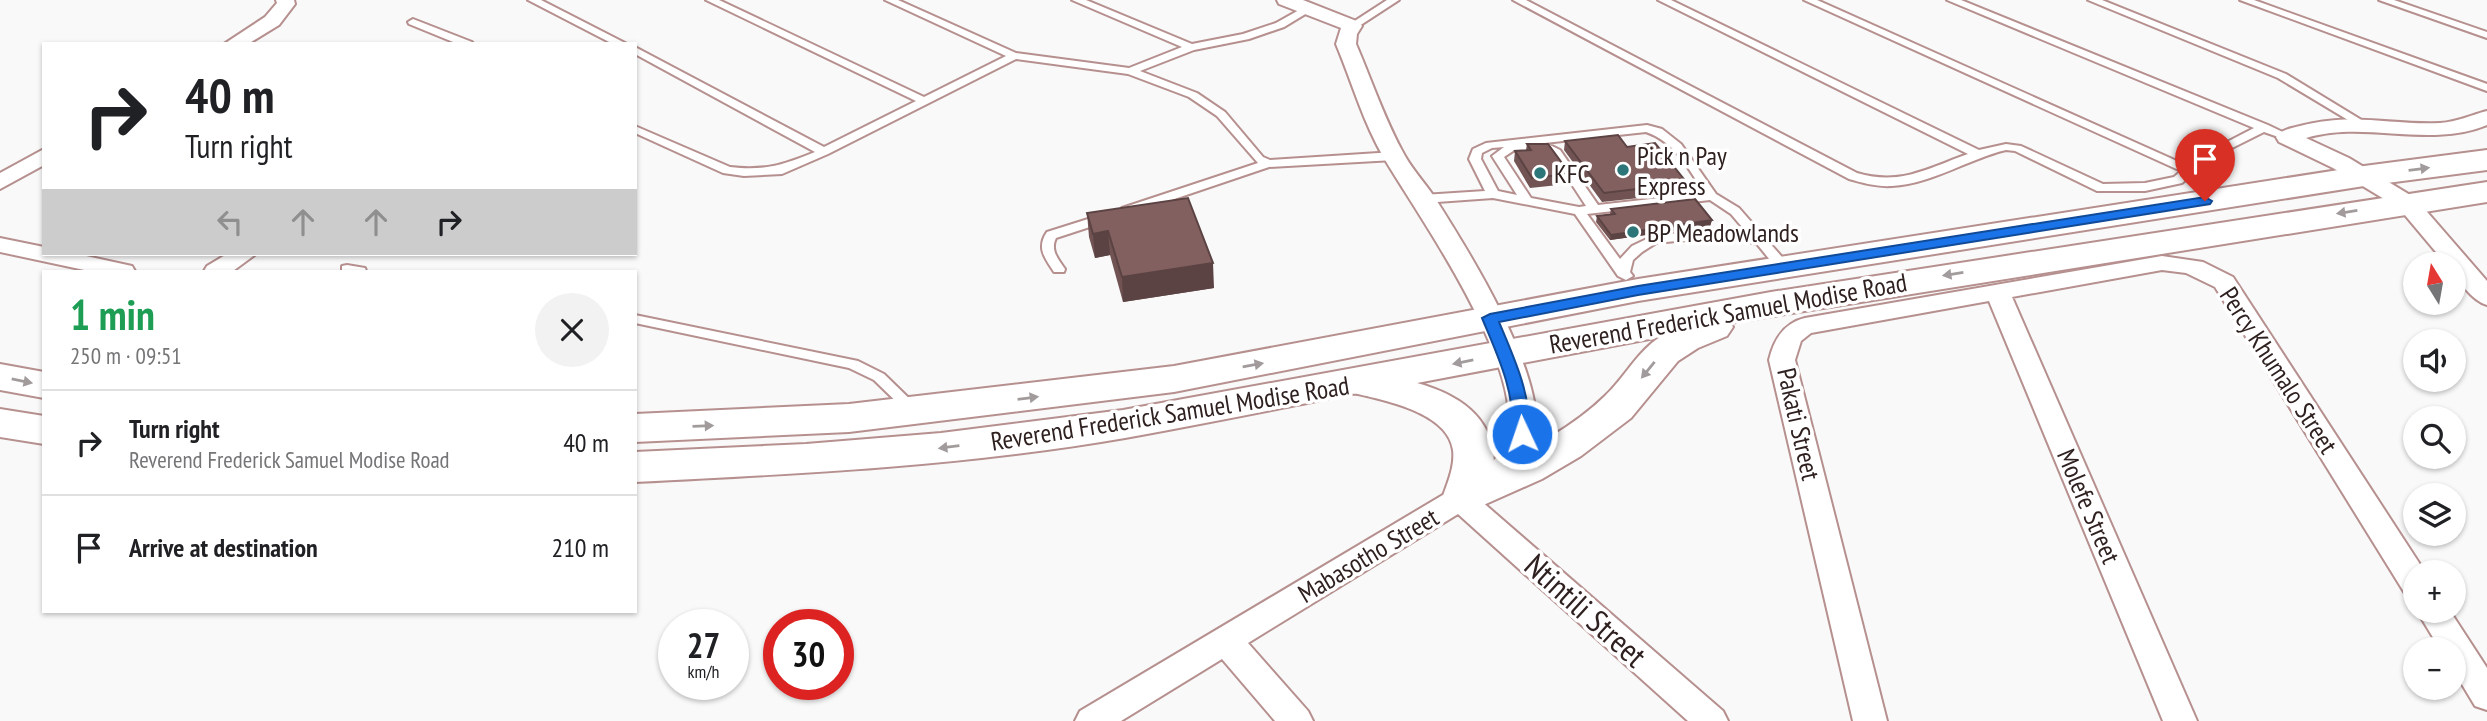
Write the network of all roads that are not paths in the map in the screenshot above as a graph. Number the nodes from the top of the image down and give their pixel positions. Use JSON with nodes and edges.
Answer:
{"nodes":[{"id":1,"x":285,"y":0,"type":"edge"},
{"id":2,"x":533,"y":0,"type":"edge"},
{"id":3,"x":711,"y":0,"type":"edge"},
{"id":4,"x":890,"y":0,"type":"edge"},
{"id":5,"x":1077,"y":0,"type":"edge"},
{"id":6,"x":1286,"y":0,"type":"edge"},
{"id":7,"x":1394,"y":0,"type":"edge"},
{"id":8,"x":1518,"y":0,"type":"edge"},
{"id":9,"x":1663,"y":0,"type":"edge"},
{"id":10,"x":1810,"y":0,"type":"edge"},
{"id":11,"x":1952,"y":0,"type":"edge"},
{"id":12,"x":2093,"y":0,"type":"edge"},
{"id":13,"x":2245,"y":0,"type":"edge"},
{"id":14,"x":2384,"y":0,"type":"edge"},
{"id":15,"x":1307,"y":8,"type":"junction"},
{"id":16,"x":413,"y":22,"type":"dead end"},
{"id":17,"x":1352,"y":26,"type":"junction"},
{"id":18,"x":2487,"y":35,"type":"edge"},
{"id":19,"x":237,"y":42,"type":"edge"},
{"id":20,"x":463,"y":42,"type":"edge"},
{"id":21,"x":618,"y":42,"type":"edge"},
{"id":22,"x":1191,"y":47,"type":"junction"},
{"id":23,"x":637,"y":51,"type":"edge"},
{"id":24,"x":1014,"y":56,"type":"junction"},
{"id":25,"x":1130,"y":71,"type":"junction"},
{"id":26,"x":2487,"y":88,"type":"edge"},
{"id":27,"x":924,"y":101,"type":"junction"},
{"id":28,"x":2487,"y":117,"type":"edge"},
{"id":29,"x":2362,"y":124,"type":"junction"},
{"id":30,"x":2264,"y":127,"type":"junction"},
{"id":31,"x":637,"y":130,"type":"edge"},
{"id":32,"x":2287,"y":136,"type":"junction"},
{"id":33,"x":824,"y":152,"type":"junction"},
{"id":34,"x":1979,"y":155,"type":"junction"},
{"id":35,"x":1394,"y":156,"type":"junction"},
{"id":36,"x":42,"y":157,"type":"edge"},
{"id":37,"x":2487,"y":160,"type":"edge"},
{"id":38,"x":1268,"y":164,"type":"junction"},
{"id":39,"x":2188,"y":170,"type":"junction"},
{"id":40,"x":2364,"y":176,"type":"junction"},
{"id":41,"x":0,"y":182,"type":"edge"},
{"id":42,"x":2487,"y":192,"type":"edge"},
{"id":43,"x":1493,"y":194,"type":"junction"},
{"id":44,"x":1713,"y":195,"type":"junction"},
{"id":45,"x":1423,"y":198,"type":"junction"},
{"id":46,"x":1527,"y":201,"type":"junction"},
{"id":47,"x":2406,"y":203,"type":"junction"},
{"id":48,"x":1594,"y":209,"type":"junction"},
{"id":49,"x":1579,"y":211,"type":"junction"},
{"id":50,"x":1760,"y":241,"type":"junction"},
{"id":51,"x":0,"y":245,"type":"edge"},
{"id":52,"x":42,"y":254,"type":"edge"},
{"id":53,"x":52,"y":256,"type":"edge"},
{"id":54,"x":241,"y":256,"type":"edge"},
{"id":55,"x":1059,"y":269,"type":"dead end"},
{"id":56,"x":118,"y":270,"type":"edge"},
{"id":57,"x":218,"y":270,"type":"edge"},
{"id":58,"x":1631,"y":282,"type":"junction"},
{"id":59,"x":1777,"y":286,"type":"junction"},
{"id":60,"x":1997,"y":291,"type":"junction"},
{"id":61,"x":2487,"y":297,"type":"edge"},
{"id":62,"x":1490,"y":318,"type":"junction"},
{"id":63,"x":637,"y":319,"type":"edge"},
{"id":64,"x":1507,"y":353,"type":"junction"},
{"id":65,"x":0,"y":377,"type":"edge"},
{"id":66,"x":1354,"y":383,"type":"junction"},
{"id":67,"x":42,"y":385,"type":"edge"},
{"id":68,"x":914,"y":410,"type":"junction"},
{"id":69,"x":0,"y":423,"type":"edge"},
{"id":70,"x":637,"y":428,"type":"edge"},
{"id":71,"x":42,"y":430,"type":"edge"},
{"id":72,"x":637,"y":467,"type":"edge"},
{"id":73,"x":1464,"y":496,"type":"junction"},
{"id":74,"x":2403,"y":564,"type":"edge"},
{"id":75,"x":2441,"y":623,"type":"edge"},
{"id":76,"x":1226,"y":641,"type":"junction"},
{"id":77,"x":2487,"y":696,"type":"edge"},
{"id":78,"x":1092,"y":721,"type":"edge"},
{"id":79,"x":1296,"y":721,"type":"edge"},
{"id":80,"x":1711,"y":721,"type":"edge"},
{"id":81,"x":1871,"y":721,"type":"edge"},
{"id":82,"x":2180,"y":721,"type":"edge"}],
"edges":[{"from":1,"to":19,"type":"street"},
{"from":2,"to":21,"type":"lane"},
{"from":3,"to":27,"type":"lane"},
{"from":4,"to":24,"type":"lane"},
{"from":5,"to":22,"type":"lane"},
{"from":6,"to":15,"type":"street"},
{"from":7,"to":17,"type":"lane"},
{"from":8,"to":34,"type":"lane"},
{"from":9,"to":34,"type":"lane"},
{"from":10,"to":39,"type":"lane"},
{"from":11,"to":30,"type":"lane"},
{"from":12,"to":29,"type":"lane"},
{"from":13,"to":26,"type":"lane"},
{"from":14,"to":18,"type":"lane"},
{"from":15,"to":17,"type":"street"},
{"from":15,"to":22,"type":"lane"},
{"from":16,"to":20,"type":"lane"},
{"from":17,"to":35,"type":"street","name":"Mabasotho Street"},
{"from":22,"to":25,"type":"lane"},
{"from":23,"to":33,"type":"lane"},
{"from":24,"to":25,"type":"lane"},
{"from":24,"to":27,"type":"lane"},
{"from":25,"to":38,"type":"lane"},
{"from":27,"to":33,"type":"lane"},
{"from":28,"to":29,"type":"street"},
{"from":29,"to":32,"type":"street"},
{"from":30,"to":32,"type":"lane"},
{"from":30,"to":39,"type":"lane"},
{"from":31,"to":33,"type":"lane"},
{"from":32,"to":40,"type":"street"},
{"from":34,"to":39,"type":"lane"},
{"from":35,"to":38,"type":"lane"},
{"from":35,"to":45,"type":"street","name":"Mabasotho Street"},
{"from":36,"to":41,"type":"street"},
{"from":40,"to":37,"type":"main road","name":"Reverend Frederick Samuel Modise Road","one_way":true},
{"from":38,"to":55,"type":"lane"},
{"from":40,"to":47,"type":"street"},
{"from":40,"to":59,"type":"main road","name":"Reverend Frederick Samuel Modise Road"},
{"from":42,"to":47,"type":"main road","name":"Reverend Frederick Samuel Modise Road"},
{"from":43,"to":44,"type":"lane"},
{"from":43,"to":45,"type":"lane"},
{"from":43,"to":46,"type":"lane"},
{"from":44,"to":48,"type":"lane"},
{"from":44,"to":50,"type":"lane"},
{"from":45,"to":62,"type":"street","name":"Mabasotho Street"},
{"from":46,"to":48,"type":"lane"},
{"from":46,"to":49,"type":"lane"},
{"from":47,"to":59,"type":"main road","name":"Reverend Frederick Samuel Modise Road","one_way":true},
{"from":47,"to":61,"type":"street"},
{"from":48,"to":49,"type":"lane"},
{"from":49,"to":58,"type":"lane"},
{"from":50,"to":58,"type":"lane"},
{"from":50,"to":59,"type":"lane"},
{"from":51,"to":52,"type":"street"},
{"from":53,"to":56,"type":"street"},
{"from":54,"to":57,"type":"street"},
{"from":58,"to":59,"type":"main road","name":"Reverend Frederick Samuel Modise Road"},
{"from":58,"to":62,"type":"main road","name":"Reverend Frederick Samuel Modise Road"},
{"from":59,"to":64,"type":"main road","name":"Reverend Frederick Samuel Modise Road"},
{"from":59,"to":73,"type":"main road","one_way":true},
{"from":60,"to":74,"type":"street","name":"Percy Khumalo Street"},
{"from":60,"to":81,"type":"street","name":"Pakati Street"},
{"from":60,"to":82,"type":"street","name":"Molefe Street"},
{"from":62,"to":64,"type":"street","name":"Mabasotho Street"},
{"from":68,"to":62,"type":"main road","name":"Reverend Frederick Samuel Modise Road","one_way":true},
{"from":63,"to":68,"type":"lane"},
{"from":64,"to":66,"type":"main road","name":"Reverend Frederick Samuel Modise Road","one_way":true},
{"from":64,"to":73,"type":"street","name":"Mabasotho Street"},
{"from":65,"to":67,"type":"main road","one_way":true},
{"from":66,"to":72,"type":"main road","name":"Reverend Frederick Samuel Modise Road","one_way":true},
{"from":66,"to":73,"type":"main road"},
{"from":70,"to":68,"type":"main road","name":"Reverend Frederick Samuel Modise Road","one_way":true},
{"from":69,"to":71,"type":"main road"},
{"from":73,"to":76,"type":"street","name":"Mabasotho Street"},
{"from":73,"to":80,"type":"street","name":"Ntintili Street"},
{"from":75,"to":77,"type":"street"},
{"from":76,"to":78,"type":"street","name":"Mabasotho Street"},
{"from":76,"to":79,"type":"street"}]}
